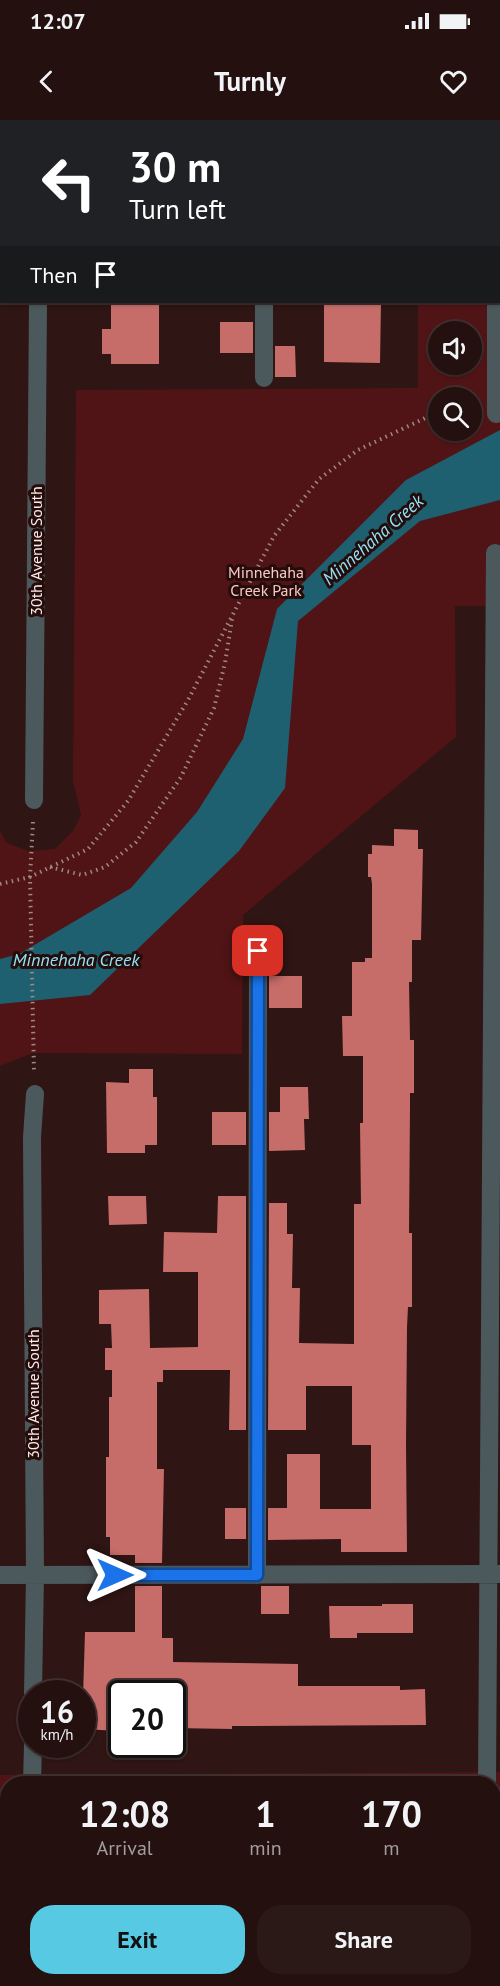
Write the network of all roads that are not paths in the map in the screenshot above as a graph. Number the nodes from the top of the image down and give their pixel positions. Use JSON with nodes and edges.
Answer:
{"nodes":[{"id":1,"x":38,"y":303,"type":"edge"},
{"id":2,"x":264,"y":303,"type":"edge"},
{"id":3,"x":496,"y":303,"type":"edge"},
{"id":4,"x":264,"y":378,"type":"dead end"},
{"id":5,"x":496,"y":414,"type":"dead end"},
{"id":6,"x":495,"y":554,"type":"dead end"},
{"id":7,"x":34,"y":800,"type":"road end"},
{"id":8,"x":258,"y":951,"type":"dead end"},
{"id":9,"x":496,"y":1044,"type":"edge"},
{"id":10,"x":35,"y":1094,"type":"road end"},
{"id":11,"x":493,"y":1574,"type":"edge"},
{"id":12,"x":0,"y":1575,"type":"edge"},
{"id":13,"x":35,"y":1575,"type":"junction"},
{"id":14,"x":257,"y":1575,"type":"junction"},
{"id":15,"x":33,"y":1680,"type":"edge"},
{"id":16,"x":33,"y":1758,"type":"edge"},
{"id":17,"x":32,"y":1776,"type":"edge"},
{"id":18,"x":487,"y":1776,"type":"edge"}],
"edges":[{"from":1,"to":7,"type":"street","name":"30th Avenue South"},
{"from":2,"to":4,"type":"street"},
{"from":3,"to":5,"type":"street"},
{"from":6,"to":9,"type":"street"},
{"from":8,"to":14,"type":"street"},
{"from":9,"to":11,"type":"street"},
{"from":10,"to":13,"type":"street","name":"30th Avenue South"},
{"from":11,"to":14,"type":"street"},
{"from":11,"to":18,"type":"street"},
{"from":12,"to":13,"type":"street"},
{"from":13,"to":14,"type":"street"},
{"from":13,"to":15,"type":"street","name":"30th Avenue South"},
{"from":16,"to":17,"type":"street"}]}
